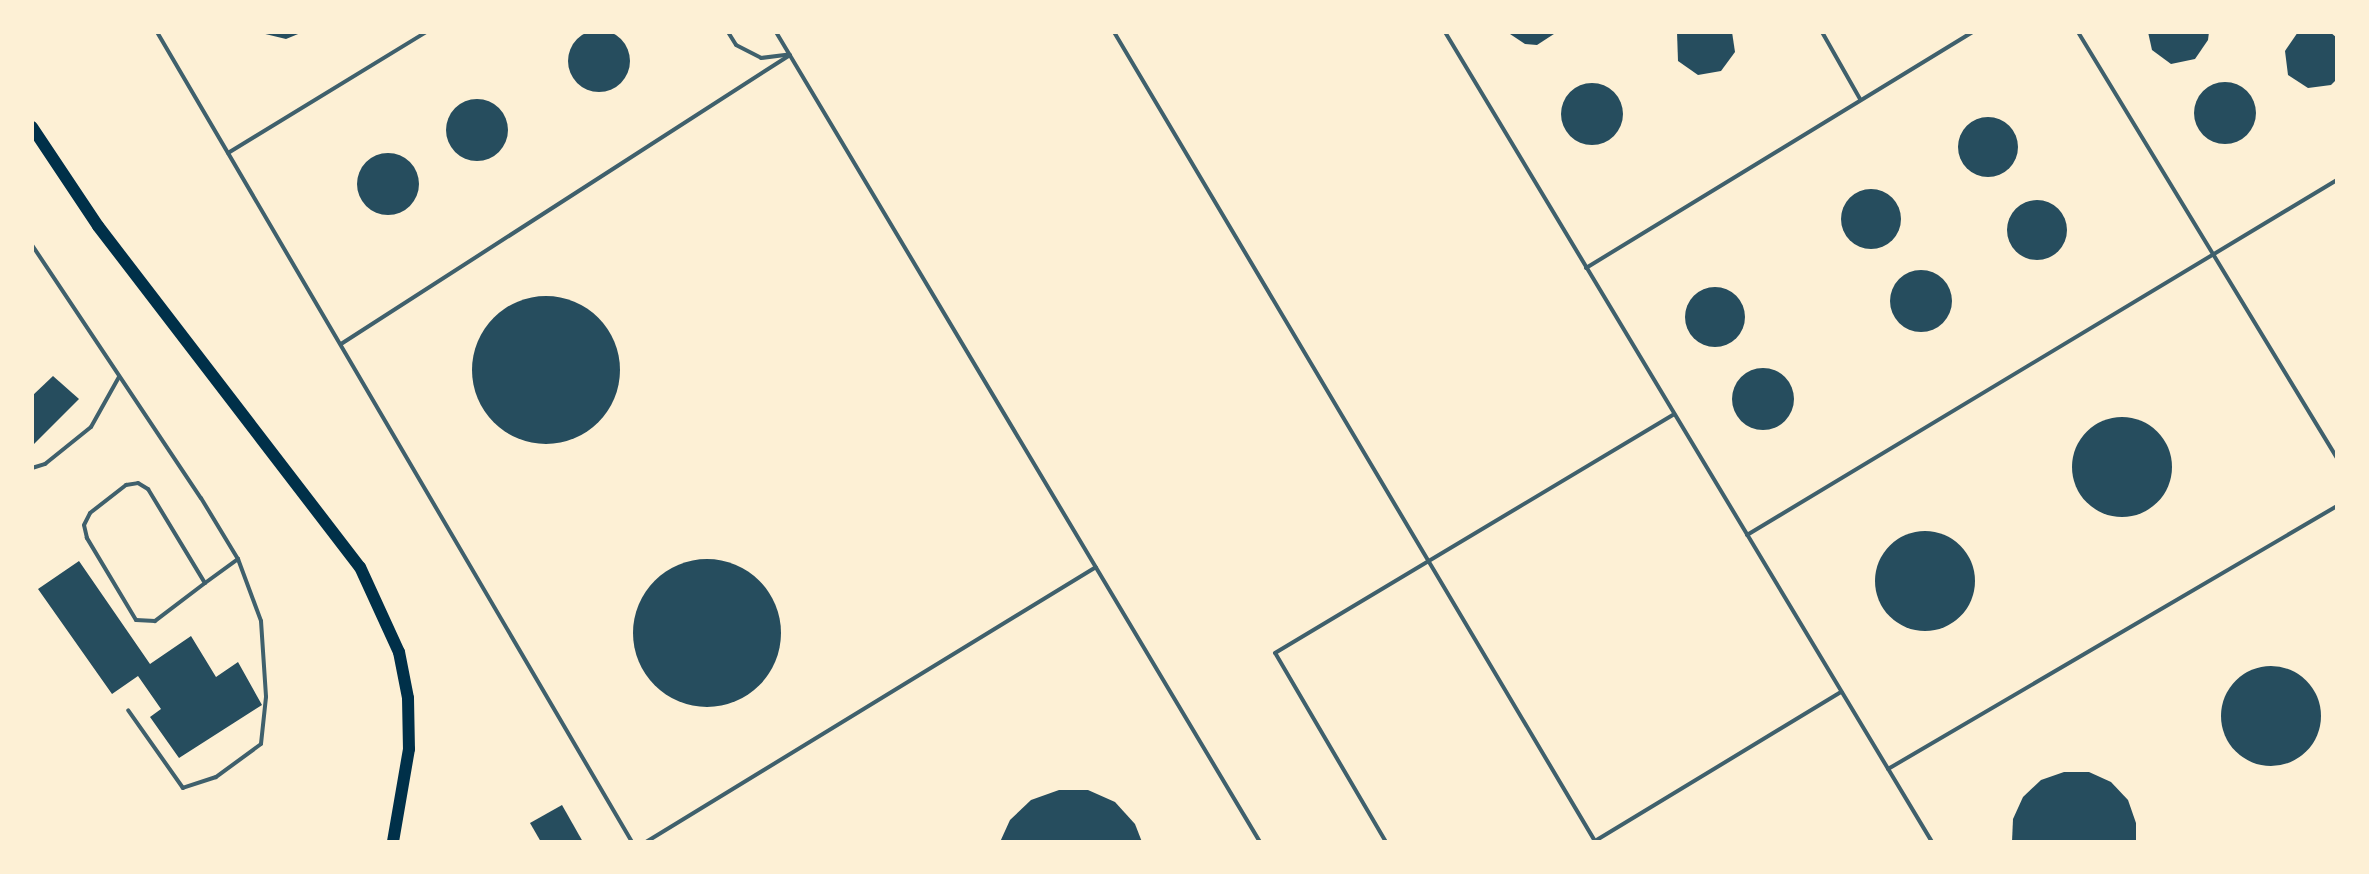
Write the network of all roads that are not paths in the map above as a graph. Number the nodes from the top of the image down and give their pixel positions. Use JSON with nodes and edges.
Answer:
{"nodes":[{"id":1,"x":157,"y":32,"type":"edge"},
{"id":2,"x":426,"y":32,"type":"edge"},
{"id":3,"x":728,"y":32,"type":"edge"},
{"id":4,"x":776,"y":32,"type":"edge"},
{"id":5,"x":1114,"y":32,"type":"edge"},
{"id":6,"x":1445,"y":32,"type":"edge"},
{"id":7,"x":1822,"y":32,"type":"edge"},
{"id":8,"x":1972,"y":32,"type":"edge"},
{"id":9,"x":2078,"y":32,"type":"edge"},
{"id":10,"x":790,"y":55,"type":"junction"},
{"id":11,"x":1860,"y":99,"type":"junction"},
{"id":12,"x":32,"y":127,"type":"edge"},
{"id":13,"x":228,"y":153,"type":"junction"},
{"id":14,"x":2337,"y":180,"type":"edge"},
{"id":15,"x":32,"y":245,"type":"edge"},
{"id":16,"x":2213,"y":251,"type":"junction"},
{"id":17,"x":1586,"y":268,"type":"junction"},
{"id":18,"x":341,"y":344,"type":"junction"},
{"id":19,"x":119,"y":377,"type":"junction"},
{"id":20,"x":1674,"y":414,"type":"junction"},
{"id":21,"x":2337,"y":458,"type":"edge"},
{"id":22,"x":32,"y":468,"type":"edge"},
{"id":23,"x":2337,"y":506,"type":"edge"},
{"id":24,"x":1747,"y":535,"type":"junction"},
{"id":25,"x":238,"y":559,"type":"junction"},
{"id":26,"x":1430,"y":560,"type":"junction"},
{"id":27,"x":1096,"y":567,"type":"junction"},
{"id":28,"x":205,"y":583,"type":"junction"},
{"id":29,"x":1842,"y":692,"type":"junction"},
{"id":30,"x":128,"y":710,"type":"dead end"},
{"id":31,"x":1888,"y":769,"type":"junction"},
{"id":32,"x":393,"y":842,"type":"edge"},
{"id":33,"x":632,"y":842,"type":"edge"},
{"id":34,"x":646,"y":842,"type":"edge"},
{"id":35,"x":1260,"y":842,"type":"edge"},
{"id":36,"x":1386,"y":842,"type":"edge"},
{"id":37,"x":1594,"y":842,"type":"edge"},
{"id":38,"x":1932,"y":842,"type":"edge"}],
"edges":[{"from":1,"to":13,"type":"lane"},
{"from":2,"to":13,"type":"lane"},
{"from":3,"to":10,"type":"lane"},
{"from":4,"to":10,"type":"lane"},
{"from":5,"to":26,"type":"lane"},
{"from":6,"to":17,"type":"lane"},
{"from":7,"to":11,"type":"lane"},
{"from":8,"to":11,"type":"lane"},
{"from":9,"to":16,"type":"lane"},
{"from":10,"to":18,"type":"lane"},
{"from":10,"to":27,"type":"lane"},
{"from":11,"to":17,"type":"lane"},
{"from":12,"to":32,"type":"main road"},
{"from":13,"to":18,"type":"lane"},
{"from":14,"to":16,"type":"lane"},
{"from":15,"to":19,"type":"lane"},
{"from":16,"to":21,"type":"lane"},
{"from":16,"to":24,"type":"lane"},
{"from":17,"to":20,"type":"lane"},
{"from":18,"to":33,"type":"lane"},
{"from":19,"to":22,"type":"lane"},
{"from":19,"to":25,"type":"lane"},
{"from":20,"to":24,"type":"lane"},
{"from":20,"to":26,"type":"lane"},
{"from":23,"to":31,"type":"lane"},
{"from":24,"to":29,"type":"lane"},
{"from":25,"to":28,"type":"lane"},
{"from":25,"to":30,"type":"lane"},
{"from":26,"to":36,"type":"lane"},
{"from":26,"to":37,"type":"lane"},
{"from":27,"to":34,"type":"lane"},
{"from":27,"to":35,"type":"lane"},
{"from":28,"to":28,"type":"lane"},
{"from":29,"to":31,"type":"lane"},
{"from":29,"to":37,"type":"lane"},
{"from":31,"to":38,"type":"lane"}]}
